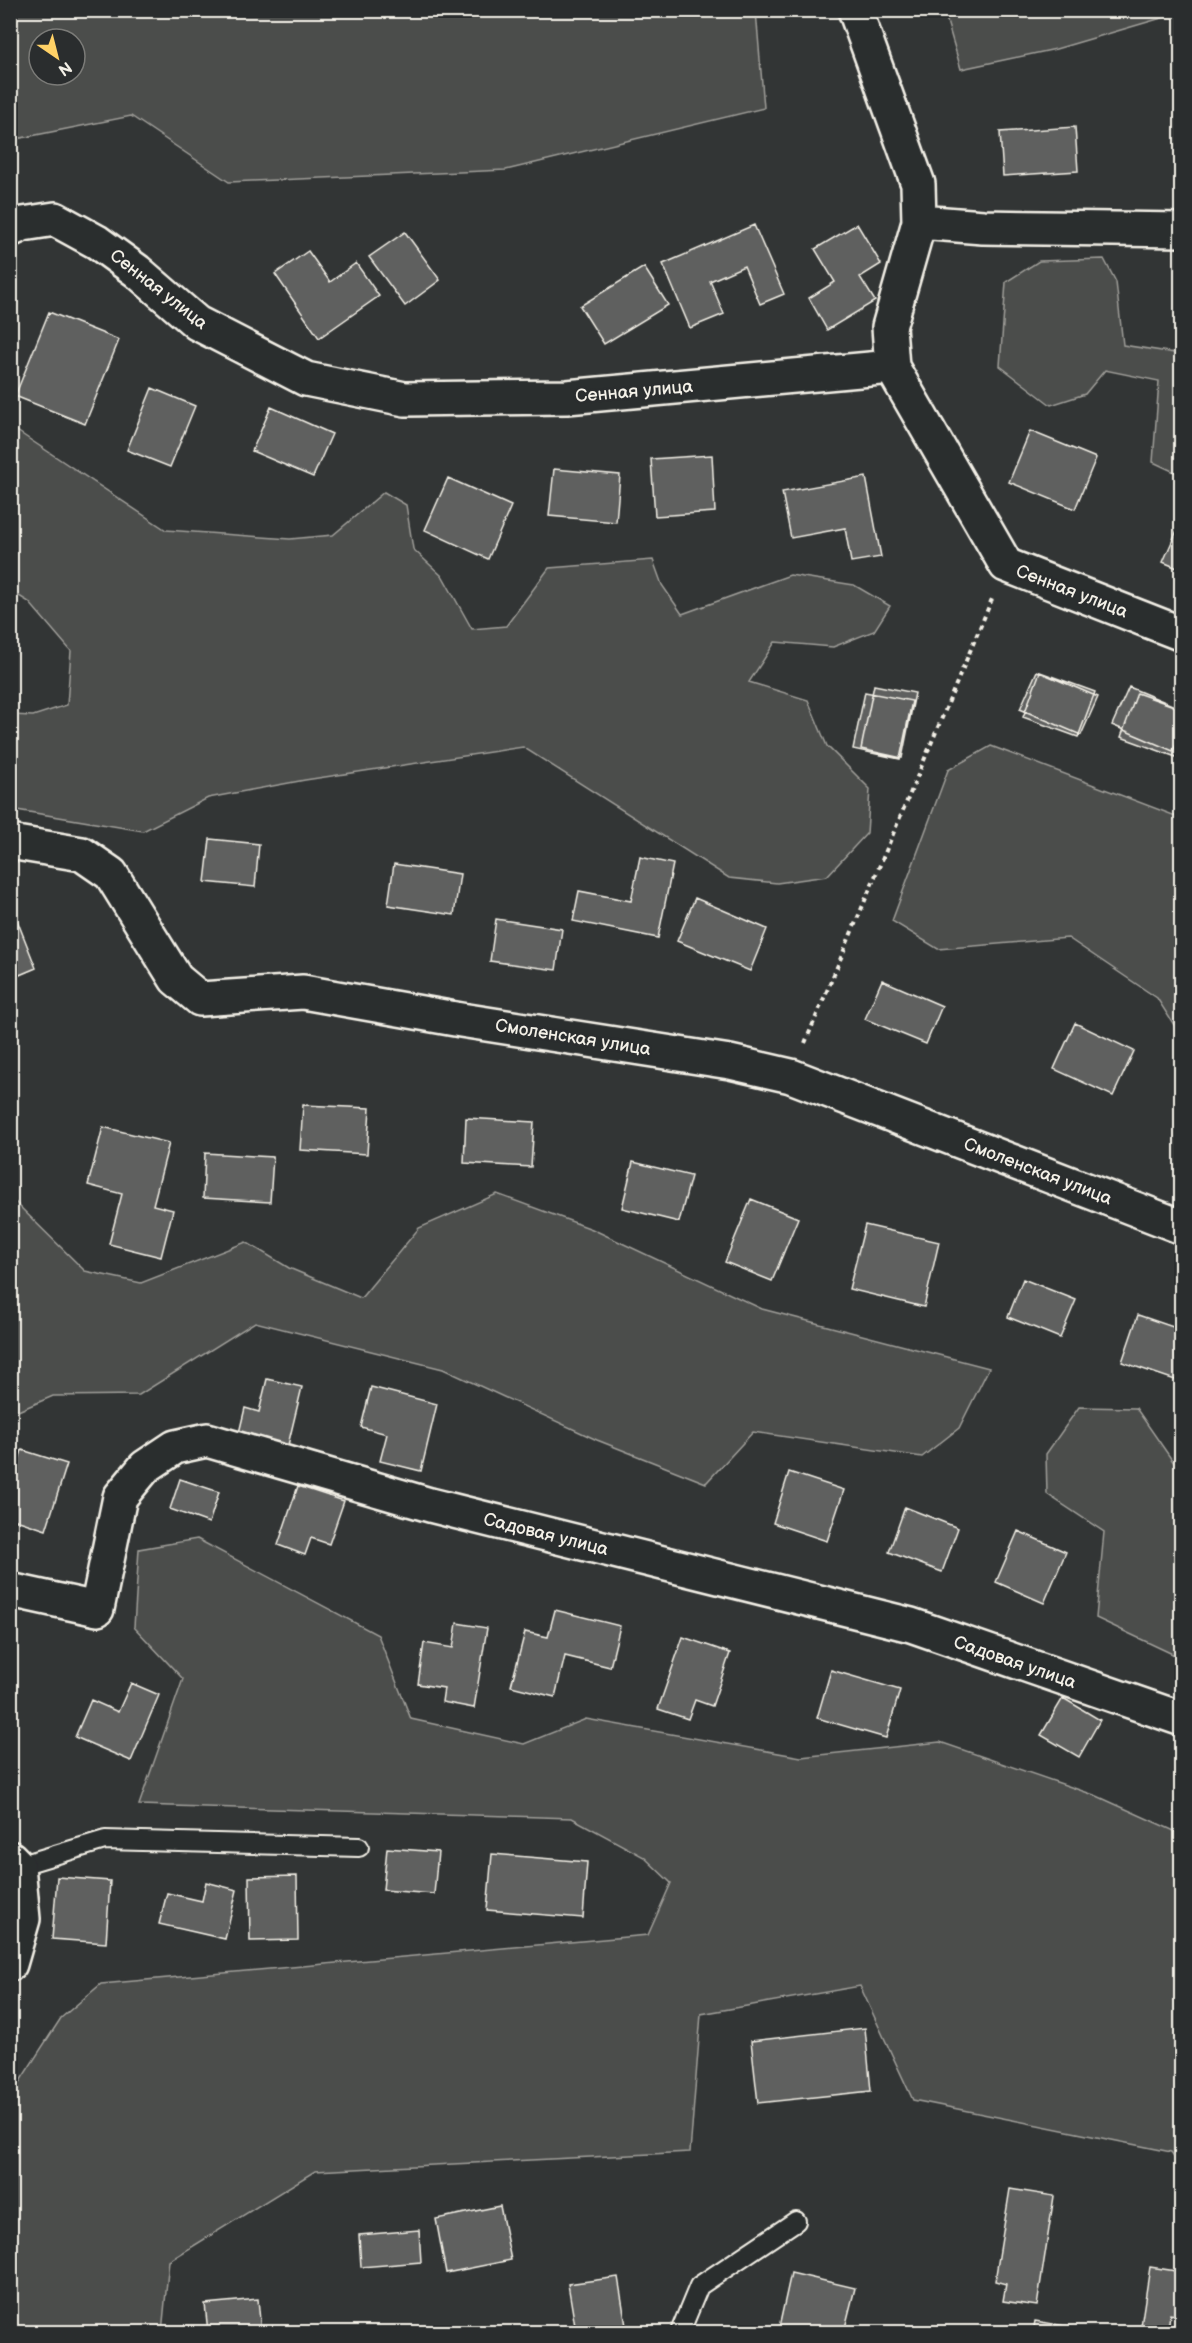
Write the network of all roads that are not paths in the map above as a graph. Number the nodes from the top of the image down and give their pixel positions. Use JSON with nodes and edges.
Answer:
{"nodes":[{"id":1,"x":855,"y":10,"type":"edge"},
{"id":2,"x":919,"y":222,"type":"junction"},
{"id":3,"x":10,"y":230,"type":"edge"},
{"id":4,"x":1182,"y":230,"type":"edge"},
{"id":5,"x":892,"y":367,"type":"junction"},
{"id":6,"x":1182,"y":634,"type":"edge"},
{"id":7,"x":10,"y":842,"type":"edge"},
{"id":8,"x":1182,"y":1227,"type":"edge"},
{"id":9,"x":10,"y":1590,"type":"edge"},
{"id":10,"x":1182,"y":1719,"type":"edge"},
{"id":11,"x":359,"y":1847,"type":"dead end"},
{"id":12,"x":14,"y":1862,"type":"edge"},
{"id":13,"x":10,"y":1964,"type":"edge"},
{"id":14,"x":796,"y":2221,"type":"dead end"},
{"id":15,"x":680,"y":2332,"type":"edge"}],
"edges":[{"from":1,"to":2,"type":"street"},
{"from":2,"to":4,"type":"street"},
{"from":2,"to":5,"type":"street"},
{"from":3,"to":5,"type":"street","name":"Сенная улица"},
{"from":5,"to":6,"type":"street","name":"Сенная улица"},
{"from":7,"to":8,"type":"street","name":"Смоленская улица"},
{"from":9,"to":10,"type":"street","name":"Садовая улица"},
{"from":11,"to":12,"type":"lane"},
{"from":12,"to":13,"type":"street"},
{"from":14,"to":15,"type":"lane"}]}
